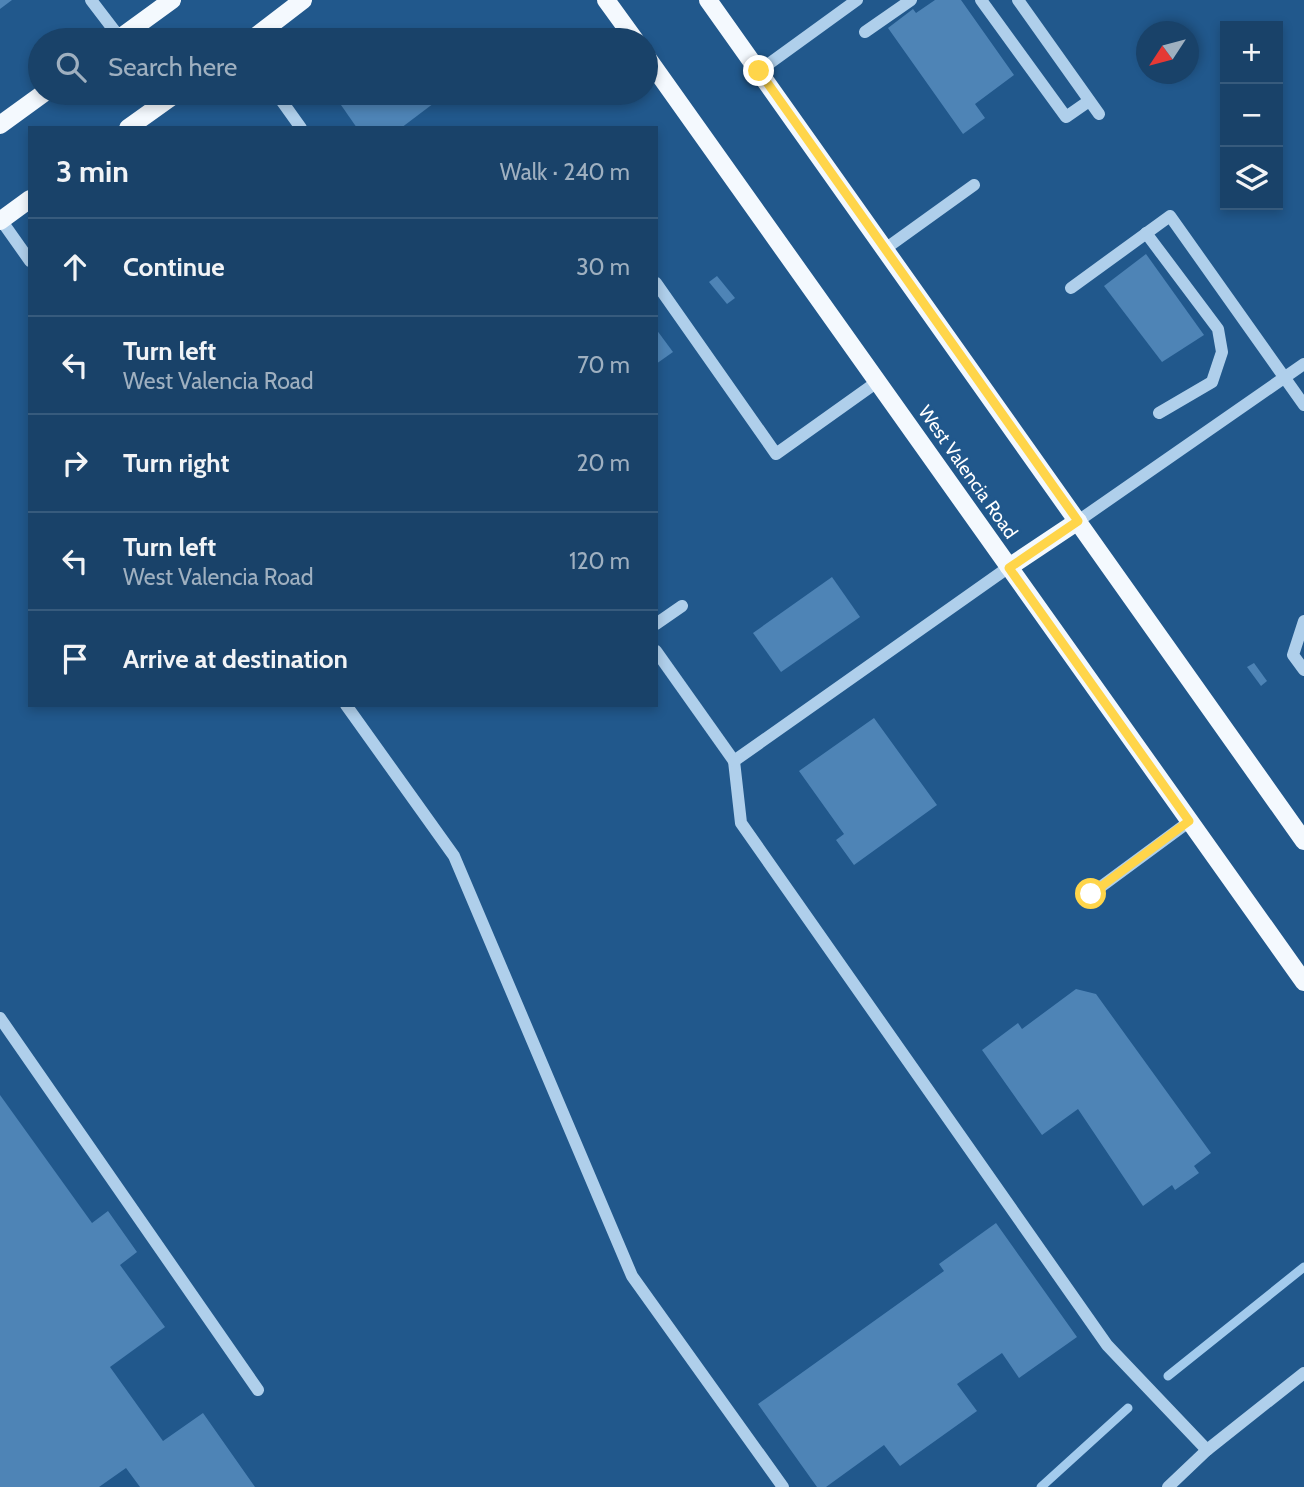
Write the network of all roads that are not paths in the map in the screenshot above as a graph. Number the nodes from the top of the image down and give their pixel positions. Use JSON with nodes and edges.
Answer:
{"nodes":[{"id":1,"x":91,"y":0,"type":"edge"},
{"id":2,"x":172,"y":0,"type":"edge"},
{"id":3,"x":303,"y":0,"type":"edge"},
{"id":4,"x":606,"y":0,"type":"edge"},
{"id":5,"x":708,"y":0,"type":"edge"},
{"id":6,"x":911,"y":0,"type":"edge"},
{"id":7,"x":981,"y":0,"type":"edge"},
{"id":8,"x":1018,"y":0,"type":"edge"},
{"id":9,"x":854,"y":1,"type":"edge"},
{"id":10,"x":110,"y":28,"type":"edge"},
{"id":11,"x":133,"y":28,"type":"edge"},
{"id":12,"x":266,"y":28,"type":"edge"},
{"id":13,"x":626,"y":28,"type":"edge"},
{"id":14,"x":865,"y":32,"type":"dead end"},
{"id":15,"x":759,"y":71,"type":"junction"},
{"id":16,"x":658,"y":73,"type":"edge"},
{"id":17,"x":1089,"y":101,"type":"junction"},
{"id":18,"x":28,"y":105,"type":"edge"},
{"id":19,"x":160,"y":105,"type":"edge"},
{"id":20,"x":285,"y":105,"type":"edge"},
{"id":21,"x":1099,"y":114,"type":"dead end"},
{"id":22,"x":0,"y":125,"type":"edge"},
{"id":23,"x":131,"y":126,"type":"edge"},
{"id":24,"x":300,"y":126,"type":"edge"},
{"id":25,"x":974,"y":184,"type":"dead end"},
{"id":26,"x":28,"y":200,"type":"edge"},
{"id":27,"x":0,"y":221,"type":"edge"},
{"id":28,"x":1146,"y":233,"type":"junction"},
{"id":29,"x":885,"y":250,"type":"junction"},
{"id":30,"x":28,"y":258,"type":"edge"},
{"id":31,"x":658,"y":287,"type":"edge"},
{"id":32,"x":1071,"y":288,"type":"dead end"},
{"id":33,"x":1304,"y":364,"type":"edge"},
{"id":34,"x":1284,"y":378,"type":"junction"},
{"id":35,"x":877,"y":382,"type":"junction"},
{"id":36,"x":1304,"y":405,"type":"edge"},
{"id":37,"x":1159,"y":413,"type":"dead end"},
{"id":38,"x":1078,"y":521,"type":"junction"},
{"id":39,"x":1009,"y":568,"type":"junction"},
{"id":40,"x":682,"y":606,"type":"dead end"},
{"id":41,"x":1304,"y":621,"type":"edge"},
{"id":42,"x":658,"y":623,"type":"edge"},
{"id":43,"x":658,"y":654,"type":"edge"},
{"id":44,"x":1304,"y":670,"type":"edge"},
{"id":45,"x":347,"y":707,"type":"edge"},
{"id":46,"x":734,"y":761,"type":"junction"},
{"id":47,"x":1189,"y":821,"type":"junction"},
{"id":48,"x":1304,"y":840,"type":"edge"},
{"id":49,"x":1091,"y":894,"type":"dead end"},
{"id":50,"x":1304,"y":982,"type":"edge"},
{"id":51,"x":0,"y":1018,"type":"edge"},
{"id":52,"x":1304,"y":1373,"type":"edge"},
{"id":53,"x":258,"y":1390,"type":"dead end"},
{"id":54,"x":1207,"y":1450,"type":"junction"},
{"id":55,"x":783,"y":1487,"type":"edge"},
{"id":56,"x":1168,"y":1487,"type":"edge"}],
"edges":[{"from":1,"to":10,"type":"street"},
{"from":2,"to":11,"type":"main road"},
{"from":3,"to":12,"type":"main road"},
{"from":4,"to":13,"type":"main road"},
{"from":5,"to":15,"type":"main road"},
{"from":6,"to":14,"type":"street"},
{"from":7,"to":17,"type":"street"},
{"from":8,"to":17,"type":"street"},
{"from":9,"to":15,"type":"street"},
{"from":15,"to":29,"type":"main road"},
{"from":16,"to":35,"type":"main road","name":"West Valencia Road"},
{"from":17,"to":21,"type":"street"},
{"from":18,"to":22,"type":"main road"},
{"from":19,"to":23,"type":"main road"},
{"from":20,"to":24,"type":"street"},
{"from":25,"to":29,"type":"street"},
{"from":26,"to":27,"type":"main road"},
{"from":27,"to":30,"type":"street"},
{"from":28,"to":32,"type":"street"},
{"from":28,"to":34,"type":"street"},
{"from":28,"to":37,"type":"street"},
{"from":29,"to":38,"type":"main road"},
{"from":31,"to":35,"type":"street"},
{"from":33,"to":34,"type":"street"},
{"from":34,"to":36,"type":"street"},
{"from":34,"to":38,"type":"street"},
{"from":35,"to":39,"type":"main road","name":"West Valencia Road"},
{"from":38,"to":39,"type":"main road"},
{"from":38,"to":48,"type":"main road"},
{"from":39,"to":46,"type":"street"},
{"from":39,"to":47,"type":"main road","name":"West Valencia Road"},
{"from":40,"to":42,"type":"street"},
{"from":41,"to":44,"type":"street"},
{"from":43,"to":46,"type":"street"},
{"from":45,"to":55,"type":"street"},
{"from":46,"to":54,"type":"street"},
{"from":47,"to":49,"type":"street"},
{"from":47,"to":50,"type":"main road","name":"West Valencia Road"},
{"from":51,"to":53,"type":"street"},
{"from":52,"to":54,"type":"street"},
{"from":54,"to":56,"type":"street"}]}
